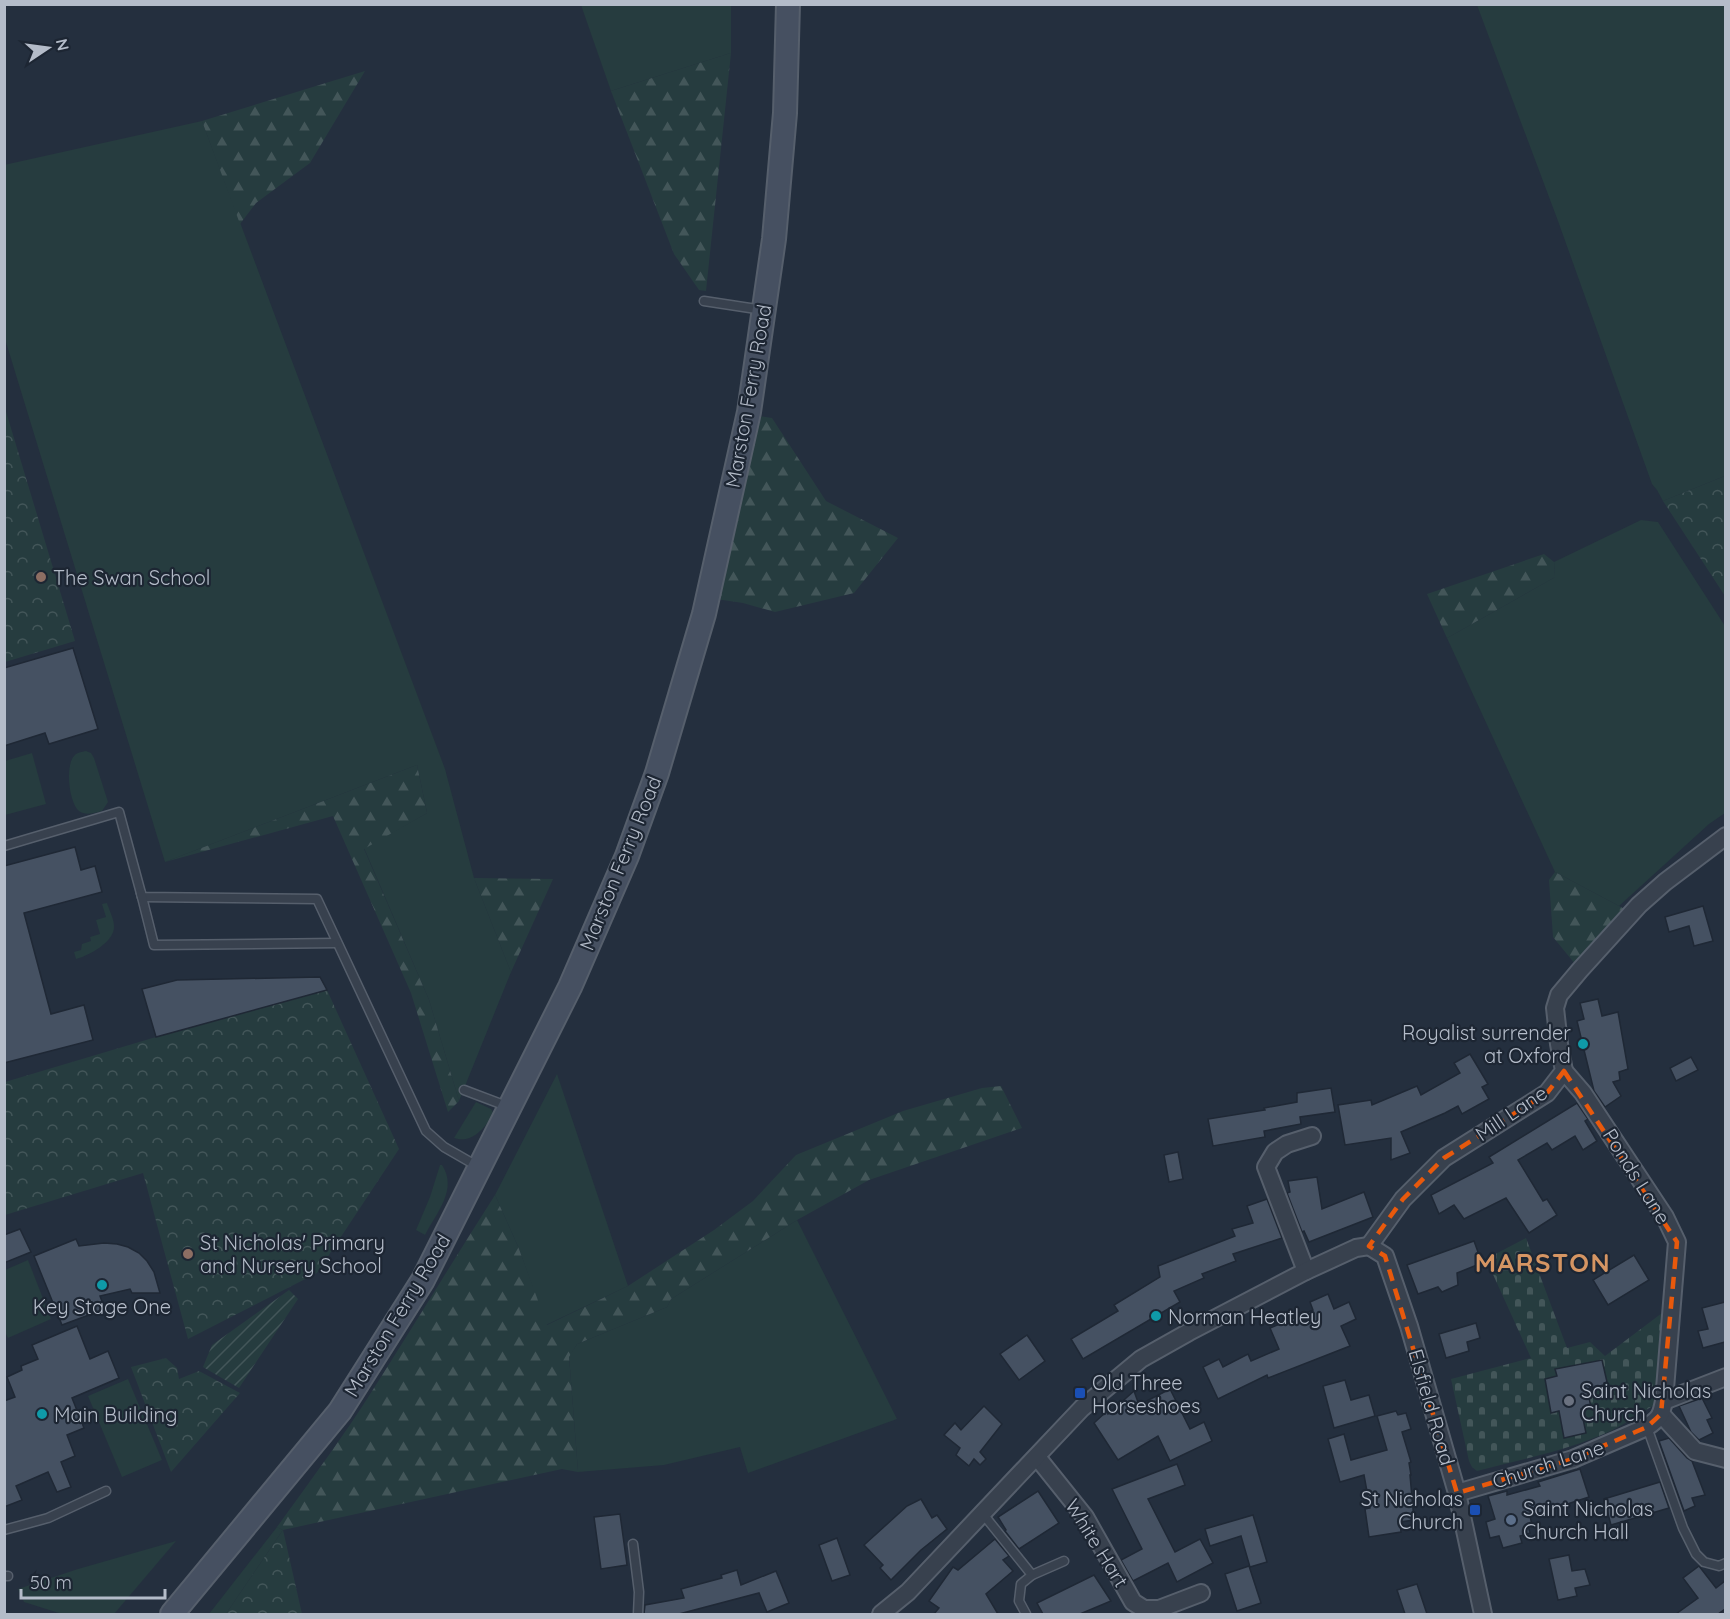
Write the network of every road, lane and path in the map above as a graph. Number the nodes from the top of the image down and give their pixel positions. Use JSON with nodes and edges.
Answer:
{"nodes":[{"id":1,"x":788,"y":4,"type":"edge"},
{"id":2,"x":704,"y":301,"type":"dead end"},
{"id":3,"x":764,"y":310,"type":"junction"},
{"id":4,"x":1725,"y":836,"type":"edge"},
{"id":5,"x":4,"y":846,"type":"edge"},
{"id":6,"x":138,"y":884,"type":"junction"},
{"id":7,"x":337,"y":943,"type":"junction"},
{"id":8,"x":1564,"y":1071,"type":"junction"},
{"id":9,"x":464,"y":1089,"type":"dead end"},
{"id":10,"x":509,"y":1107,"type":"junction"},
{"id":11,"x":1312,"y":1136,"type":"dead end"},
{"id":12,"x":479,"y":1167,"type":"junction"},
{"id":13,"x":1369,"y":1246,"type":"junction"},
{"id":14,"x":1306,"y":1271,"type":"junction"},
{"id":15,"x":1725,"y":1377,"type":"edge"},
{"id":16,"x":1663,"y":1408,"type":"junction"},
{"id":17,"x":1647,"y":1427,"type":"junction"},
{"id":18,"x":1037,"y":1457,"type":"junction"},
{"id":19,"x":1725,"y":1459,"type":"edge"},
{"id":20,"x":106,"y":1491,"type":"dead end"},
{"id":21,"x":1457,"y":1493,"type":"junction"},
{"id":22,"x":983,"y":1514,"type":"junction"},
{"id":23,"x":4,"y":1530,"type":"edge"},
{"id":24,"x":633,"y":1544,"type":"dead end"},
{"id":25,"x":1064,"y":1561,"type":"dead end"},
{"id":26,"x":1725,"y":1563,"type":"edge"},
{"id":27,"x":1032,"y":1575,"type":"junction"},
{"id":28,"x":1201,"y":1593,"type":"dead end"},
{"id":29,"x":172,"y":1614,"type":"edge"},
{"id":30,"x":638,"y":1614,"type":"edge"},
{"id":31,"x":881,"y":1614,"type":"edge"},
{"id":32,"x":1026,"y":1614,"type":"edge"},
{"id":33,"x":1484,"y":1614,"type":"edge"}],
"edges":[{"from":1,"to":3,"type":"main road","name":"Marston Ferry Road"},
{"from":2,"to":3,"type":"lane"},
{"from":3,"to":10,"type":"main road","name":"Marston Ferry Road"},
{"from":4,"to":8,"type":"street","name":"Mill Lane"},
{"from":5,"to":6,"type":"lane"},
{"from":6,"to":7,"type":"lane"},
{"from":6,"to":7,"type":"lane"},
{"from":7,"to":12,"type":"lane"},
{"from":8,"to":13,"type":"street","name":"Mill Lane"},
{"from":8,"to":16,"type":"street","name":"Ponds Lane"},
{"from":9,"to":10,"type":"lane"},
{"from":10,"to":12,"type":"main road","name":"Marston Ferry Road"},
{"from":11,"to":14,"type":"street"},
{"from":12,"to":29,"type":"main road","name":"Marston Ferry Road"},
{"from":13,"to":14,"type":"street"},
{"from":13,"to":21,"type":"street","name":"Elsfield Road"},
{"from":14,"to":18,"type":"street"},
{"from":15,"to":16,"type":"street","name":"Church Lane"},
{"from":16,"to":17,"type":"street","name":"Church Lane"},
{"from":16,"to":19,"type":"street"},
{"from":17,"to":21,"type":"street","name":"Church Lane"},
{"from":17,"to":26,"type":"lane"},
{"from":18,"to":22,"type":"street"},
{"from":18,"to":28,"type":"street","name":"White Hart"},
{"from":20,"to":23,"type":"lane"},
{"from":21,"to":33,"type":"street","name":"Elsfield Road"},
{"from":22,"to":27,"type":"lane"},
{"from":22,"to":31,"type":"street"},
{"from":24,"to":30,"type":"lane"},
{"from":25,"to":27,"type":"lane"},
{"from":27,"to":32,"type":"lane"}]}
